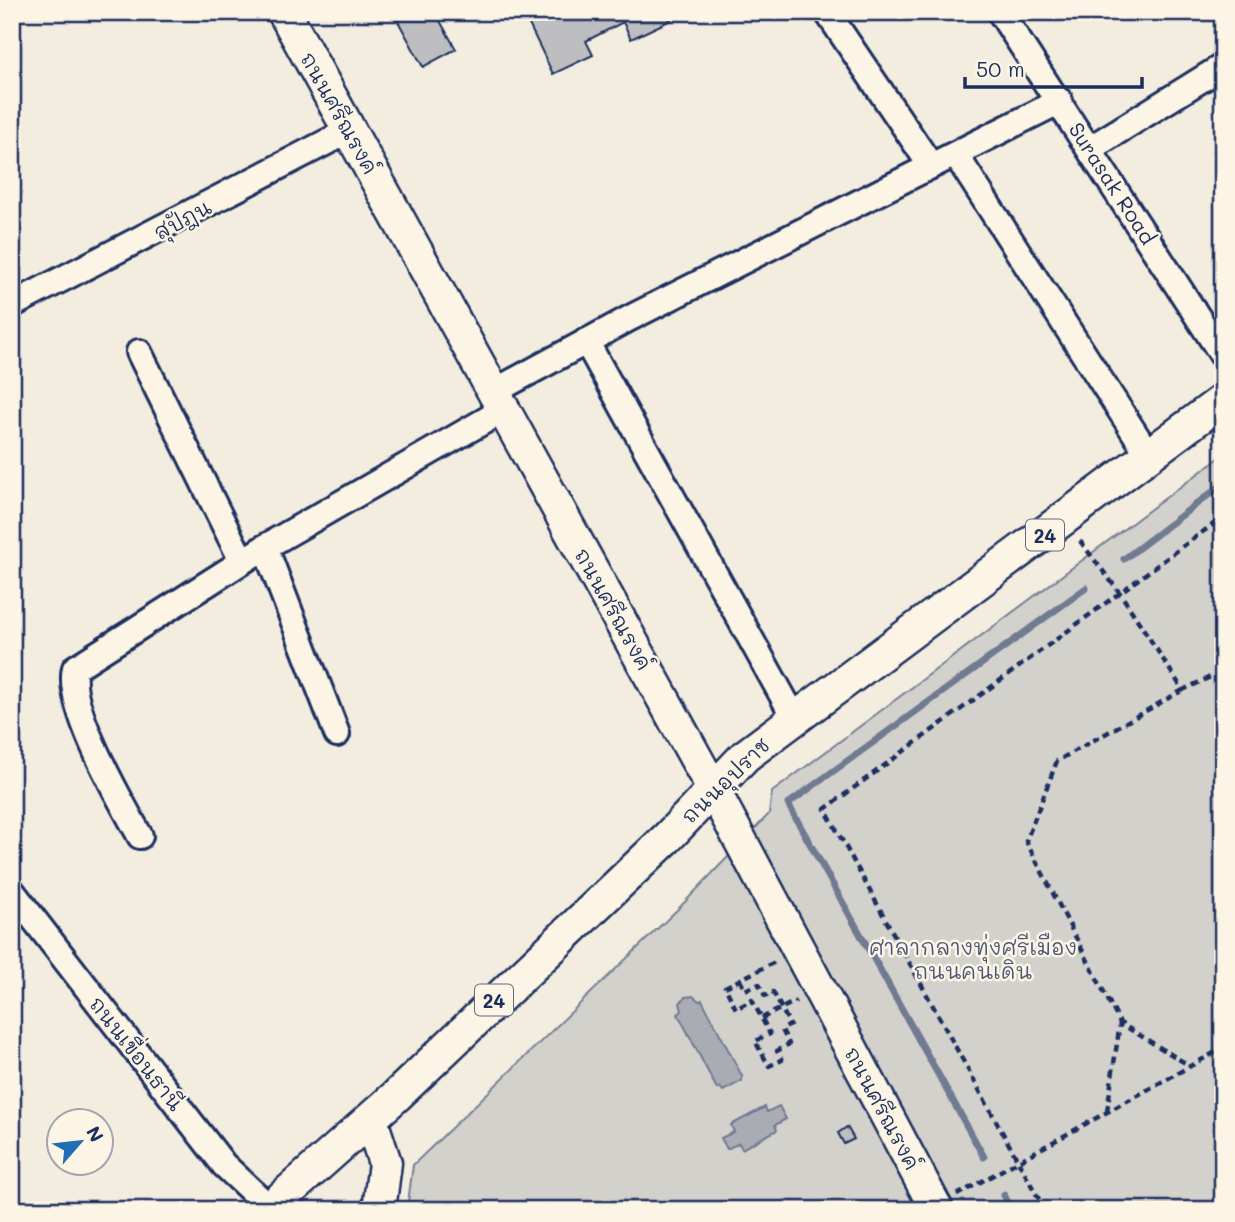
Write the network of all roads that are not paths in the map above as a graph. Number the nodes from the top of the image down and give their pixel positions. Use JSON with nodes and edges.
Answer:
{"nodes":[{"id":1,"x":284,"y":12,"type":"edge"},
{"id":2,"x":827,"y":12,"type":"edge"},
{"id":3,"x":1000,"y":12,"type":"edge"},
{"id":4,"x":1223,"y":65,"type":"edge"},
{"id":5,"x":1060,"y":101,"type":"junction"},
{"id":6,"x":350,"y":130,"type":"junction"},
{"id":7,"x":1091,"y":148,"type":"junction"},
{"id":8,"x":956,"y":155,"type":"junction"},
{"id":9,"x":931,"y":166,"type":"junction"},
{"id":10,"x":12,"y":305,"type":"edge"},
{"id":11,"x":586,"y":341,"type":"junction"},
{"id":12,"x":139,"y":352,"type":"dead end"},
{"id":13,"x":1223,"y":356,"type":"edge"},
{"id":14,"x":500,"y":400,"type":"junction"},
{"id":15,"x":1223,"y":400,"type":"edge"},
{"id":16,"x":1150,"y":457,"type":"junction"},
{"id":17,"x":265,"y":547,"type":"junction"},
{"id":18,"x":243,"y":561,"type":"junction"},
{"id":19,"x":794,"y":717,"type":"junction"},
{"id":20,"x":337,"y":734,"type":"dead end"},
{"id":21,"x":713,"y":789,"type":"junction"},
{"id":22,"x":140,"y":836,"type":"dead end"},
{"id":23,"x":15,"y":898,"type":"edge"},
{"id":24,"x":371,"y":1120,"type":"junction"},
{"id":25,"x":936,"y":1208,"type":"edge"},
{"id":26,"x":270,"y":1209,"type":"edge"},
{"id":27,"x":379,"y":1210,"type":"edge"}],
"edges":[{"from":1,"to":6,"type":"main road","name":"ถนนศรีณรงค์"},
{"from":2,"to":9,"type":"street"},
{"from":3,"to":5,"type":"street","name":"Surasak Road"},
{"from":4,"to":7,"type":"street"},
{"from":5,"to":7,"type":"street","name":"Surasak Road"},
{"from":5,"to":8,"type":"street"},
{"from":6,"to":10,"type":"street","name":"สุปัฎน"},
{"from":6,"to":14,"type":"main road","name":"ถนนศรีณรงค์"},
{"from":7,"to":13,"type":"street","name":"Surasak Road"},
{"from":8,"to":9,"type":"street"},
{"from":8,"to":16,"type":"street"},
{"from":9,"to":11,"type":"street"},
{"from":11,"to":14,"type":"street"},
{"from":11,"to":19,"type":"street"},
{"from":12,"to":18,"type":"street"},
{"from":14,"to":17,"type":"street"},
{"from":14,"to":21,"type":"main road","name":"ถนนศรีณรงค์"},
{"from":15,"to":16,"type":"main road","name":"ถนนอุปราช","number":"24"},
{"from":16,"to":19,"type":"main road","name":"ถนนอุปราช","number":"24"},
{"from":17,"to":18,"type":"street"},
{"from":17,"to":20,"type":"street"},
{"from":18,"to":22,"type":"street"},
{"from":19,"to":21,"type":"main road","name":"ถนนอุปราช","number":"24"},
{"from":21,"to":24,"type":"main road","name":"ถนนอุปราช","number":"24"},
{"from":21,"to":25,"type":"main road","name":"ถนนศรีณรงค์"},
{"from":23,"to":26,"type":"street","name":"ถนนเขื่อนธานี"},
{"from":24,"to":26,"type":"main road","name":"ถนนอุปราช","number":"24"},
{"from":24,"to":27,"type":"main road"}]}
